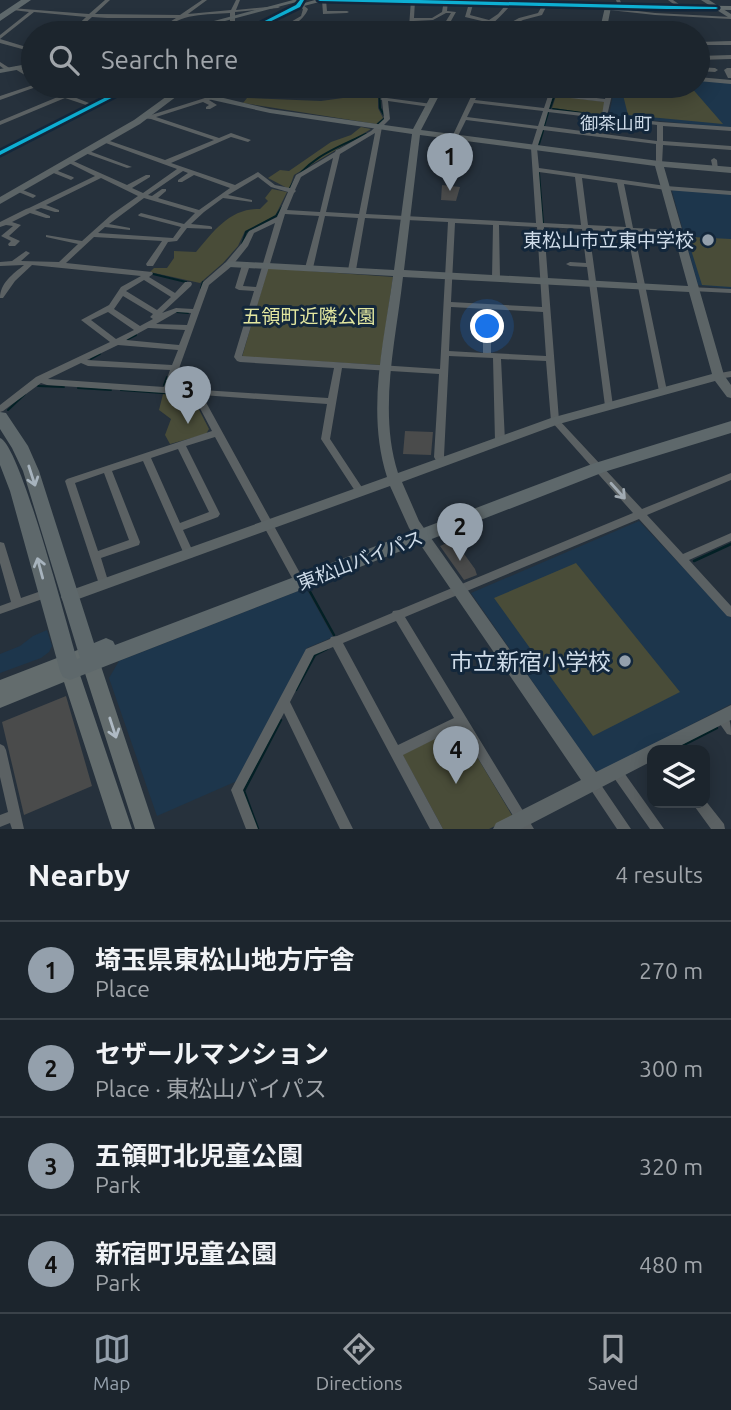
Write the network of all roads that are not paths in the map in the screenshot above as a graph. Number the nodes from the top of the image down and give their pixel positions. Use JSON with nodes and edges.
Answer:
{"nodes":[{"id":1,"x":21,"y":0,"type":"edge"},
{"id":2,"x":27,"y":0,"type":"edge"},
{"id":3,"x":108,"y":0,"type":"edge"},
{"id":4,"x":205,"y":0,"type":"edge"},
{"id":5,"x":238,"y":0,"type":"edge"},
{"id":6,"x":322,"y":0,"type":"edge"},
{"id":7,"x":379,"y":0,"type":"edge"},
{"id":8,"x":401,"y":0,"type":"edge"},
{"id":9,"x":465,"y":0,"type":"edge"},
{"id":10,"x":670,"y":0,"type":"edge"},
{"id":11,"x":704,"y":0,"type":"edge"},
{"id":12,"x":413,"y":1,"type":"edge"},
{"id":13,"x":446,"y":1,"type":"edge"},
{"id":14,"x":472,"y":1,"type":"edge"},
{"id":15,"x":512,"y":1,"type":"edge"},
{"id":16,"x":301,"y":2,"type":"edge"},
{"id":17,"x":562,"y":2,"type":"edge"},
{"id":18,"x":546,"y":4,"type":"junction"},
{"id":19,"x":620,"y":4,"type":"edge"},
{"id":20,"x":681,"y":7,"type":"junction"},
{"id":21,"x":608,"y":8,"type":"junction"},
{"id":22,"x":716,"y":8,"type":"junction"},
{"id":23,"x":731,"y":8,"type":"edge"},
{"id":24,"x":13,"y":9,"type":"junction"},
{"id":25,"x":33,"y":11,"type":"junction"},
{"id":26,"x":347,"y":12,"type":"dead end"},
{"id":27,"x":446,"y":12,"type":"junction"},
{"id":28,"x":232,"y":15,"type":"junction"},
{"id":29,"x":0,"y":16,"type":"edge"},
{"id":30,"x":90,"y":16,"type":"junction"},
{"id":31,"x":183,"y":16,"type":"junction"},
{"id":32,"x":731,"y":18,"type":"edge"},
{"id":33,"x":412,"y":20,"type":"edge"},
{"id":34,"x":21,"y":21,"type":"edge"},
{"id":35,"x":21,"y":21,"type":"edge"},
{"id":36,"x":84,"y":21,"type":"edge"},
{"id":37,"x":175,"y":21,"type":"edge"},
{"id":38,"x":212,"y":21,"type":"edge"},
{"id":39,"x":232,"y":21,"type":"edge"},
{"id":40,"x":267,"y":21,"type":"edge"},
{"id":41,"x":296,"y":21,"type":"edge"},
{"id":42,"x":436,"y":21,"type":"edge"},
{"id":43,"x":449,"y":21,"type":"edge"},
{"id":44,"x":487,"y":21,"type":"edge"},
{"id":45,"x":492,"y":21,"type":"edge"},
{"id":46,"x":517,"y":21,"type":"edge"},
{"id":47,"x":606,"y":21,"type":"edge"},
{"id":48,"x":0,"y":39,"type":"edge"},
{"id":49,"x":710,"y":45,"type":"edge"},
{"id":50,"x":728,"y":46,"type":"edge"},
{"id":51,"x":21,"y":47,"type":"edge"},
{"id":52,"x":730,"y":57,"type":"edge"},
{"id":53,"x":710,"y":59,"type":"edge"},
{"id":54,"x":0,"y":64,"type":"edge"},
{"id":55,"x":9,"y":70,"type":"edge"},
{"id":56,"x":715,"y":70,"type":"dead end"},
{"id":57,"x":710,"y":71,"type":"edge"},
{"id":58,"x":710,"y":75,"type":"edge"},
{"id":59,"x":731,"y":76,"type":"edge"},
{"id":60,"x":21,"y":91,"type":"edge"},
{"id":61,"x":0,"y":98,"type":"edge"},
{"id":62,"x":59,"y":98,"type":"edge"},
{"id":63,"x":70,"y":98,"type":"edge"},
{"id":64,"x":106,"y":98,"type":"edge"},
{"id":65,"x":171,"y":98,"type":"edge"},
{"id":66,"x":216,"y":98,"type":"joint"},
{"id":67,"x":434,"y":98,"type":"edge"},
{"id":68,"x":474,"y":98,"type":"edge"},
{"id":69,"x":550,"y":98,"type":"edge"},
{"id":70,"x":584,"y":98,"type":"edge"},
{"id":71,"x":608,"y":98,"type":"edge"},
{"id":72,"x":383,"y":99,"type":"joint"},
{"id":73,"x":205,"y":101,"type":"junction"},
{"id":74,"x":473,"y":101,"type":"junction"},
{"id":75,"x":608,"y":101,"type":"junction"},
{"id":76,"x":91,"y":105,"type":"junction"},
{"id":77,"x":430,"y":105,"type":"junction"},
{"id":78,"x":208,"y":108,"type":"dead end"},
{"id":79,"x":547,"y":109,"type":"junction"},
{"id":80,"x":147,"y":117,"type":"junction"},
{"id":81,"x":604,"y":117,"type":"junction"},
{"id":82,"x":464,"y":118,"type":"junction"},
{"id":83,"x":0,"y":122,"type":"edge"},
{"id":84,"x":660,"y":124,"type":"junction"},
{"id":85,"x":379,"y":127,"type":"junction"},
{"id":86,"x":540,"y":128,"type":"junction"},
{"id":87,"x":731,"y":129,"type":"edge"},
{"id":88,"x":416,"y":132,"type":"junction"},
{"id":89,"x":455,"y":137,"type":"junction"},
{"id":90,"x":248,"y":140,"type":"dead end"},
{"id":91,"x":105,"y":141,"type":"junction"},
{"id":92,"x":219,"y":141,"type":"junction"},
{"id":93,"x":660,"y":143,"type":"junction"},
{"id":94,"x":534,"y":148,"type":"junction"},
{"id":95,"x":731,"y":148,"type":"edge"},
{"id":96,"x":338,"y":151,"type":"junction"},
{"id":97,"x":88,"y":152,"type":"junction"},
{"id":98,"x":0,"y":153,"type":"edge"},
{"id":99,"x":71,"y":162,"type":"junction"},
{"id":100,"x":167,"y":162,"type":"junction"},
{"id":101,"x":659,"y":164,"type":"junction"},
{"id":102,"x":129,"y":167,"type":"dead end"},
{"id":103,"x":183,"y":168,"type":"junction"},
{"id":104,"x":536,"y":170,"type":"junction"},
{"id":105,"x":731,"y":170,"type":"edge"},
{"id":106,"x":53,"y":171,"type":"junction"},
{"id":107,"x":194,"y":172,"type":"junction"},
{"id":108,"x":100,"y":176,"type":"junction"},
{"id":109,"x":148,"y":176,"type":"dead end"},
{"id":110,"x":578,"y":176,"type":"junction"},
{"id":111,"x":71,"y":178,"type":"dead end"},
{"id":112,"x":180,"y":181,"type":"dead end"},
{"id":113,"x":620,"y":182,"type":"junction"},
{"id":114,"x":127,"y":188,"type":"junction"},
{"id":115,"x":236,"y":188,"type":"junction"},
{"id":116,"x":666,"y":188,"type":"junction"},
{"id":117,"x":18,"y":190,"type":"junction"},
{"id":118,"x":164,"y":190,"type":"dead end"},
{"id":119,"x":293,"y":191,"type":"junction"},
{"id":120,"x":731,"y":193,"type":"edge"},
{"id":121,"x":142,"y":195,"type":"junction"},
{"id":122,"x":33,"y":196,"type":"dead end"},
{"id":123,"x":223,"y":196,"type":"junction"},
{"id":124,"x":180,"y":198,"type":"dead end"},
{"id":125,"x":152,"y":199,"type":"junction"},
{"id":126,"x":0,"y":201,"type":"edge"},
{"id":127,"x":250,"y":201,"type":"dead end"},
{"id":128,"x":212,"y":203,"type":"junction"},
{"id":129,"x":39,"y":205,"type":"junction"},
{"id":130,"x":173,"y":205,"type":"junction"},
{"id":131,"x":225,"y":206,"type":"dead end"},
{"id":132,"x":28,"y":210,"type":"junction"},
{"id":133,"x":57,"y":211,"type":"dead end"},
{"id":134,"x":199,"y":212,"type":"junction"},
{"id":135,"x":322,"y":214,"type":"junction"},
{"id":136,"x":141,"y":215,"type":"dead end"},
{"id":137,"x":281,"y":215,"type":"junction"},
{"id":138,"x":363,"y":216,"type":"junction"},
{"id":139,"x":48,"y":217,"type":"dead end"},
{"id":140,"x":405,"y":218,"type":"junction"},
{"id":141,"x":452,"y":221,"type":"junction"},
{"id":142,"x":2,"y":223,"type":"edge"},
{"id":143,"x":496,"y":223,"type":"junction"},
{"id":144,"x":103,"y":225,"type":"junction"},
{"id":145,"x":540,"y":225,"type":"junction"},
{"id":146,"x":184,"y":226,"type":"junction"},
{"id":147,"x":585,"y":227,"type":"junction"},
{"id":148,"x":128,"y":229,"type":"dead end"},
{"id":149,"x":210,"y":229,"type":"dead end"},
{"id":150,"x":630,"y":230,"type":"junction"},
{"id":151,"x":677,"y":232,"type":"junction"},
{"id":152,"x":93,"y":235,"type":"junction"},
{"id":153,"x":48,"y":236,"type":"dead end"},
{"id":154,"x":166,"y":240,"type":"junction"},
{"id":155,"x":84,"y":243,"type":"junction"},
{"id":156,"x":12,"y":244,"type":"dead end"},
{"id":157,"x":26,"y":253,"type":"dead end"},
{"id":158,"x":15,"y":262,"type":"junction"},
{"id":159,"x":0,"y":264,"type":"edge"},
{"id":160,"x":61,"y":264,"type":"junction"},
{"id":161,"x":150,"y":264,"type":"dead end"},
{"id":162,"x":229,"y":264,"type":"junction"},
{"id":163,"x":570,"y":264,"type":"dead end"},
{"id":164,"x":246,"y":265,"type":"junction"},
{"id":165,"x":590,"y":265,"type":"junction"},
{"id":166,"x":266,"y":266,"type":"junction"},
{"id":167,"x":32,"y":268,"type":"junction"},
{"id":168,"x":309,"y":268,"type":"junction"},
{"id":169,"x":352,"y":270,"type":"junction"},
{"id":170,"x":399,"y":273,"type":"junction"},
{"id":171,"x":449,"y":276,"type":"junction"},
{"id":172,"x":145,"y":278,"type":"junction"},
{"id":173,"x":496,"y":278,"type":"junction"},
{"id":174,"x":544,"y":281,"type":"junction"},
{"id":175,"x":188,"y":284,"type":"dead end"},
{"id":176,"x":593,"y":284,"type":"junction"},
{"id":177,"x":642,"y":286,"type":"junction"},
{"id":178,"x":259,"y":289,"type":"junction"},
{"id":179,"x":692,"y":289,"type":"junction"},
{"id":180,"x":731,"y":291,"type":"edge"},
{"id":181,"x":123,"y":292,"type":"junction"},
{"id":182,"x":0,"y":296,"type":"edge"},
{"id":183,"x":175,"y":296,"type":"junction"},
{"id":184,"x":447,"y":304,"type":"junction"},
{"id":185,"x":109,"y":309,"type":"junction"},
{"id":186,"x":176,"y":310,"type":"junction"},
{"id":187,"x":546,"y":310,"type":"junction"},
{"id":188,"x":196,"y":311,"type":"junction"},
{"id":189,"x":161,"y":312,"type":"junction"},
{"id":190,"x":147,"y":326,"type":"junction"},
{"id":191,"x":136,"y":328,"type":"junction"},
{"id":192,"x":189,"y":328,"type":"junction"},
{"id":193,"x":487,"y":330,"type":"dead end"},
{"id":194,"x":115,"y":341,"type":"junction"},
{"id":195,"x":182,"y":348,"type":"junction"},
{"id":196,"x":444,"y":353,"type":"junction"},
{"id":197,"x":492,"y":355,"type":"junction"},
{"id":198,"x":550,"y":359,"type":"junction"},
{"id":199,"x":81,"y":360,"type":"junction"},
{"id":200,"x":338,"y":366,"type":"junction"},
{"id":201,"x":175,"y":368,"type":"junction"},
{"id":202,"x":387,"y":368,"type":"junction"},
{"id":203,"x":443,"y":372,"type":"junction"},
{"id":204,"x":731,"y":374,"type":"edge"},
{"id":205,"x":718,"y":376,"type":"junction"},
{"id":206,"x":38,"y":379,"type":"junction"},
{"id":207,"x":167,"y":390,"type":"junction"},
{"id":208,"x":663,"y":391,"type":"junction"},
{"id":209,"x":197,"y":392,"type":"junction"},
{"id":210,"x":731,"y":394,"type":"edge"},
{"id":211,"x":332,"y":401,"type":"junction"},
{"id":212,"x":609,"y":406,"type":"junction"},
{"id":213,"x":3,"y":410,"type":"edge"},
{"id":214,"x":555,"y":421,"type":"junction"},
{"id":215,"x":731,"y":422,"type":"edge"},
{"id":216,"x":731,"y":427,"type":"edge"},
{"id":217,"x":217,"y":433,"type":"junction"},
{"id":218,"x":500,"y":441,"type":"junction"},
{"id":219,"x":0,"y":444,"type":"edge"},
{"id":220,"x":181,"y":445,"type":"junction"},
{"id":221,"x":145,"y":456,"type":"junction"},
{"id":222,"x":442,"y":461,"type":"junction"},
{"id":223,"x":595,"y":465,"type":"junction"},
{"id":224,"x":107,"y":469,"type":"junction"},
{"id":225,"x":731,"y":476,"type":"edge"},
{"id":226,"x":393,"y":479,"type":"junction"},
{"id":227,"x":360,"y":492,"type":"junction"},
{"id":228,"x":639,"y":513,"type":"junction"},
{"id":229,"x":268,"y":525,"type":"junction"},
{"id":230,"x":177,"y":528,"type":"junction"},
{"id":231,"x":419,"y":532,"type":"junction"},
{"id":232,"x":731,"y":537,"type":"edge"},
{"id":233,"x":0,"y":546,"type":"edge"},
{"id":234,"x":189,"y":554,"type":"junction"},
{"id":235,"x":96,"y":556,"type":"junction"},
{"id":236,"x":682,"y":559,"type":"junction"},
{"id":237,"x":296,"y":575,"type":"junction"},
{"id":238,"x":104,"y":584,"type":"junction"},
{"id":239,"x":459,"y":589,"type":"junction"},
{"id":240,"x":47,"y":593,"type":"junction"},
{"id":241,"x":68,"y":597,"type":"junction"},
{"id":242,"x":17,"y":604,"type":"junction"},
{"id":243,"x":729,"y":608,"type":"edge"},
{"id":244,"x":0,"y":610,"type":"edge"},
{"id":245,"x":397,"y":614,"type":"junction"},
{"id":246,"x":335,"y":640,"type":"junction"},
{"id":247,"x":89,"y":659,"type":"junction"},
{"id":248,"x":69,"y":667,"type":"junction"},
{"id":249,"x":0,"y":688,"type":"edge"},
{"id":250,"x":0,"y":700,"type":"edge"},
{"id":251,"x":284,"y":702,"type":"junction"},
{"id":252,"x":461,"y":720,"type":"junction"},
{"id":253,"x":728,"y":720,"type":"edge"},
{"id":254,"x":668,"y":745,"type":"edge"},
{"id":255,"x":0,"y":750,"type":"edge"},
{"id":256,"x":396,"y":752,"type":"junction"},
{"id":257,"x":647,"y":755,"type":"edge"},
{"id":258,"x":616,"y":771,"type":"junction"},
{"id":259,"x":593,"y":783,"type":"junction"},
{"id":260,"x":4,"y":789,"type":"edge"},
{"id":261,"x":703,"y":808,"type":"edge"},
{"id":262,"x":0,"y":821,"type":"edge"},
{"id":263,"x":16,"y":822,"type":"edge"},
{"id":264,"x":525,"y":824,"type":"edge"},
{"id":265,"x":122,"y":829,"type":"edge"},
{"id":266,"x":145,"y":829,"type":"edge"},
{"id":267,"x":252,"y":829,"type":"edge"},
{"id":268,"x":347,"y":829,"type":"edge"},
{"id":269,"x":437,"y":829,"type":"edge"},
{"id":270,"x":502,"y":829,"type":"edge"},
{"id":271,"x":625,"y":829,"type":"edge"},
{"id":272,"x":657,"y":829,"type":"edge"},
{"id":273,"x":719,"y":829,"type":"edge"}],
"edges":[{"from":1,"to":29,"type":"highway"},
{"from":2,"to":24,"type":"highway"},
{"from":3,"to":30,"type":"street"},
{"from":4,"to":31,"type":"street"},
{"from":5,"to":28,"type":"street"},
{"from":6,"to":7,"type":"main road"},
{"from":6,"to":16,"type":"street"},
{"from":6,"to":26,"type":"street"},
{"from":7,"to":8,"type":"main road"},
{"from":8,"to":12,"type":"main road"},
{"from":9,"to":13,"type":"main road"},
{"from":9,"to":14,"type":"main road"},
{"from":10,"to":20,"type":"street"},
{"from":11,"to":22,"type":"street"},
{"from":12,"to":13,"type":"main road"},
{"from":12,"to":33,"type":"street"},
{"from":13,"to":27,"type":"street"},
{"from":14,"to":15,"type":"main road"},
{"from":14,"to":44,"type":"street"},
{"from":15,"to":18,"type":"main road"},
{"from":15,"to":45,"type":"street"},
{"from":16,"to":28,"type":"street"},
{"from":16,"to":40,"type":"street"},
{"from":16,"to":41,"type":"street"},
{"from":17,"to":18,"type":"main road"},
{"from":17,"to":21,"type":"main road"},
{"from":18,"to":46,"type":"street"},
{"from":19,"to":20,"type":"main road"},
{"from":19,"to":21,"type":"main road"},
{"from":20,"to":22,"type":"main road"},
{"from":21,"to":32,"type":"street"},
{"from":21,"to":47,"type":"street"},
{"from":22,"to":23,"type":"main road"},
{"from":22,"to":32,"type":"street"},
{"from":24,"to":25,"type":"street"},
{"from":24,"to":29,"type":"highway"},
{"from":25,"to":30,"type":"street"},
{"from":25,"to":34,"type":"street"},
{"from":27,"to":42,"type":"street"},
{"from":27,"to":43,"type":"street"},
{"from":28,"to":31,"type":"street"},
{"from":28,"to":38,"type":"street"},
{"from":28,"to":39,"type":"street"},
{"from":30,"to":31,"type":"street"},
{"from":30,"to":36,"type":"street"},
{"from":31,"to":37,"type":"street"},
{"from":35,"to":48,"type":"street"},
{"from":48,"to":51,"type":"street"},
{"from":49,"to":50,"type":"street"},
{"from":50,"to":52,"type":"street"},
{"from":52,"to":53,"type":"street"},
{"from":54,"to":55,"type":"street"},
{"from":56,"to":57,"type":"street"},
{"from":58,"to":59,"type":"street"},
{"from":60,"to":61,"type":"street"},
{"from":62,"to":83,"type":"street"},
{"from":63,"to":76,"type":"street"},
{"from":64,"to":76,"type":"street"},
{"from":65,"to":80,"type":"street"},
{"from":66,"to":73,"type":"street"},
{"from":66,"to":85,"type":"street"},
{"from":67,"to":77,"type":"street"},
{"from":68,"to":74,"type":"street"},
{"from":69,"to":79,"type":"street"},
{"from":70,"to":75,"type":"street"},
{"from":71,"to":75,"type":"street"},
{"from":72,"to":77,"type":"street"},
{"from":72,"to":85,"type":"street"},
{"from":73,"to":78,"type":"street"},
{"from":73,"to":80,"type":"street"},
{"from":74,"to":79,"type":"street"},
{"from":74,"to":82,"type":"street"},
{"from":75,"to":81,"type":"street"},
{"from":76,"to":98,"type":"street"},
{"from":77,"to":88,"type":"street"},
{"from":79,"to":81,"type":"street"},
{"from":79,"to":86,"type":"street"},
{"from":80,"to":91,"type":"street"},
{"from":80,"to":92,"type":"street"},
{"from":81,"to":84,"type":"street"},
{"from":82,"to":86,"type":"street"},
{"from":82,"to":89,"type":"street"},
{"from":84,"to":87,"type":"street"},
{"from":84,"to":93,"type":"street"},
{"from":85,"to":88,"type":"street"},
{"from":85,"to":96,"type":"street"},
{"from":85,"to":138,"type":"street"},
{"from":86,"to":93,"type":"street"},
{"from":86,"to":94,"type":"street"},
{"from":88,"to":89,"type":"street"},
{"from":88,"to":140,"type":"street"},
{"from":89,"to":94,"type":"street"},
{"from":90,"to":92,"type":"street"},
{"from":91,"to":97,"type":"street"},
{"from":91,"to":100,"type":"street"},
{"from":92,"to":100,"type":"street"},
{"from":93,"to":95,"type":"street"},
{"from":93,"to":101,"type":"street"},
{"from":94,"to":101,"type":"street"},
{"from":94,"to":104,"type":"street"},
{"from":96,"to":119,"type":"street"},
{"from":96,"to":135,"type":"street"},
{"from":97,"to":99,"type":"street"},
{"from":97,"to":102,"type":"street"},
{"from":99,"to":106,"type":"street"},
{"from":99,"to":108,"type":"street"},
{"from":100,"to":103,"type":"street"},
{"from":101,"to":105,"type":"street"},
{"from":101,"to":116,"type":"street"},
{"from":103,"to":107,"type":"street"},
{"from":103,"to":121,"type":"street"},
{"from":104,"to":110,"type":"street"},
{"from":104,"to":145,"type":"street"},
{"from":106,"to":111,"type":"street"},
{"from":106,"to":117,"type":"street"},
{"from":107,"to":112,"type":"street"},
{"from":107,"to":115,"type":"street"},
{"from":108,"to":114,"type":"street"},
{"from":108,"to":129,"type":"street"},
{"from":109,"to":114,"type":"street"},
{"from":110,"to":113,"type":"street"},
{"from":110,"to":147,"type":"street"},
{"from":113,"to":116,"type":"street"},
{"from":113,"to":150,"type":"street"},
{"from":114,"to":121,"type":"street"},
{"from":115,"to":119,"type":"street"},
{"from":115,"to":123,"type":"street"},
{"from":116,"to":120,"type":"street"},
{"from":116,"to":151,"type":"street"},
{"from":117,"to":122,"type":"street"},
{"from":117,"to":126,"type":"street"},
{"from":118,"to":125,"type":"street"},
{"from":119,"to":137,"type":"street"},
{"from":121,"to":125,"type":"street"},
{"from":121,"to":144,"type":"street"},
{"from":123,"to":127,"type":"street"},
{"from":123,"to":128,"type":"street"},
{"from":124,"to":130,"type":"street"},
{"from":125,"to":130,"type":"street"},
{"from":128,"to":131,"type":"street"},
{"from":128,"to":134,"type":"street"},
{"from":129,"to":132,"type":"street"},
{"from":129,"to":133,"type":"street"},
{"from":130,"to":134,"type":"street"},
{"from":132,"to":139,"type":"street"},
{"from":132,"to":142,"type":"street"},
{"from":134,"to":146,"type":"street"},
{"from":135,"to":137,"type":"street"},
{"from":135,"to":138,"type":"street"},
{"from":135,"to":168,"type":"street"},
{"from":136,"to":146,"type":"street"},
{"from":137,"to":162,"type":"street"},
{"from":137,"to":166,"type":"street"},
{"from":138,"to":140,"type":"street"},
{"from":138,"to":169,"type":"street"},
{"from":140,"to":141,"type":"street"},
{"from":140,"to":170,"type":"street"},
{"from":141,"to":143,"type":"street"},
{"from":141,"to":171,"type":"street"},
{"from":142,"to":156,"type":"street"},
{"from":143,"to":145,"type":"street"},
{"from":143,"to":173,"type":"street"},
{"from":144,"to":148,"type":"street"},
{"from":144,"to":152,"type":"street"},
{"from":145,"to":147,"type":"street"},
{"from":145,"to":174,"type":"street"},
{"from":146,"to":149,"type":"street"},
{"from":146,"to":154,"type":"street"},
{"from":147,"to":150,"type":"street"},
{"from":147,"to":165,"type":"street"},
{"from":150,"to":151,"type":"street"},
{"from":150,"to":177,"type":"street"},
{"from":151,"to":179,"type":"street"},
{"from":152,"to":154,"type":"street"},
{"from":152,"to":155,"type":"street"},
{"from":153,"to":155,"type":"street"},
{"from":154,"to":161,"type":"street"},
{"from":155,"to":160,"type":"street"},
{"from":157,"to":158,"type":"street"},
{"from":158,"to":159,"type":"street"},
{"from":158,"to":167,"type":"street"},
{"from":160,"to":167,"type":"street"},
{"from":160,"to":172,"type":"street"},
{"from":162,"to":164,"type":"street"},
{"from":162,"to":188,"type":"street"},
{"from":163,"to":165,"type":"street"},
{"from":164,"to":166,"type":"street"},
{"from":164,"to":178,"type":"street"},
{"from":165,"to":176,"type":"street"},
{"from":166,"to":168,"type":"street"},
{"from":166,"to":178,"type":"street"},
{"from":167,"to":182,"type":"street"},
{"from":168,"to":169,"type":"street"},
{"from":169,"to":170,"type":"street"},
{"from":170,"to":171,"type":"street"},
{"from":170,"to":202,"type":"street"},
{"from":171,"to":173,"type":"street"},
{"from":171,"to":184,"type":"street"},
{"from":172,"to":181,"type":"street"},
{"from":172,"to":183,"type":"street"},
{"from":173,"to":174,"type":"street"},
{"from":174,"to":176,"type":"street"},
{"from":174,"to":187,"type":"street"},
{"from":175,"to":183,"type":"street"},
{"from":176,"to":177,"type":"street"},
{"from":176,"to":212,"type":"street"},
{"from":177,"to":179,"type":"street"},
{"from":177,"to":208,"type":"street"},
{"from":178,"to":200,"type":"street"},
{"from":179,"to":180,"type":"street"},
{"from":179,"to":205,"type":"street"},
{"from":181,"to":185,"type":"street"},
{"from":181,"to":189,"type":"street"},
{"from":183,"to":189,"type":"street"},
{"from":184,"to":187,"type":"street"},
{"from":184,"to":196,"type":"street"},
{"from":185,"to":191,"type":"street"},
{"from":185,"to":194,"type":"street"},
{"from":186,"to":188,"type":"street"},
{"from":186,"to":189,"type":"street"},
{"from":186,"to":190,"type":"street"},
{"from":187,"to":198,"type":"street"},
{"from":188,"to":192,"type":"street"},
{"from":189,"to":191,"type":"street"},
{"from":190,"to":192,"type":"street"},
{"from":190,"to":194,"type":"street"},
{"from":191,"to":194,"type":"street"},
{"from":192,"to":195,"type":"street"},
{"from":193,"to":197,"type":"street"},
{"from":194,"to":195,"type":"street"},
{"from":194,"to":199,"type":"street"},
{"from":194,"to":213,"type":"street"},
{"from":195,"to":201,"type":"street"},
{"from":196,"to":197,"type":"street"},
{"from":196,"to":203,"type":"street"},
{"from":197,"to":198,"type":"street"},
{"from":197,"to":218,"type":"street"},
{"from":198,"to":214,"type":"street"},
{"from":199,"to":201,"type":"street"},
{"from":199,"to":206,"type":"street"},
{"from":200,"to":202,"type":"street"},
{"from":200,"to":211,"type":"street"},
{"from":201,"to":207,"type":"street"},
{"from":202,"to":203,"type":"street"},
{"from":202,"to":226,"type":"street"},
{"from":203,"to":222,"type":"street"},
{"from":204,"to":205,"type":"street"},
{"from":205,"to":208,"type":"street"},
{"from":205,"to":210,"type":"street"},
{"from":206,"to":207,"type":"street"},
{"from":206,"to":213,"type":"street"},
{"from":207,"to":209,"type":"street"},
{"from":208,"to":212,"type":"street"},
{"from":209,"to":211,"type":"street"},
{"from":209,"to":217,"type":"street"},
{"from":211,"to":227,"type":"street"},
{"from":212,"to":214,"type":"street"},
{"from":213,"to":241,"type":"highway","one_way":true},
{"from":214,"to":218,"type":"street"},
{"from":214,"to":223,"type":"street"},
{"from":215,"to":223,"type":"highway","name":"東松山バイパス"},
{"from":216,"to":223,"type":"highway","name":"東松山バイパス"},
{"from":217,"to":220,"type":"street"},
{"from":217,"to":229,"type":"street"},
{"from":218,"to":222,"type":"street"},
{"from":240,"to":219,"type":"highway","one_way":true},
{"from":220,"to":221,"type":"street"},
{"from":220,"to":230,"type":"street"},
{"from":221,"to":224,"type":"street"},
{"from":221,"to":230,"type":"street"},
{"from":222,"to":226,"type":"street"},
{"from":223,"to":228,"type":"street","one_way":true},
{"from":223,"to":231,"type":"highway","name":"東松山バイパス"},
{"from":224,"to":235,"type":"street"},
{"from":224,"to":235,"type":"street"},
{"from":225,"to":228,"type":"street"},
{"from":226,"to":227,"type":"street"},
{"from":226,"to":231,"type":"street"},
{"from":227,"to":229,"type":"street"},
{"from":228,"to":236,"type":"street"},
{"from":228,"to":239,"type":"street"},
{"from":229,"to":234,"type":"street"},
{"from":229,"to":237,"type":"street"},
{"from":230,"to":234,"type":"street"},
{"from":231,"to":237,"type":"highway","name":"東松山バイパス"},
{"from":231,"to":239,"type":"street"},
{"from":231,"to":247,"type":"highway","name":"東松山バイパス"},
{"from":232,"to":236,"type":"street"},
{"from":233,"to":242,"type":"street"},
{"from":234,"to":238,"type":"street"},
{"from":235,"to":238,"type":"street"},
{"from":236,"to":243,"type":"street"},
{"from":237,"to":247,"type":"highway","name":"東松山バイパス"},
{"from":238,"to":241,"type":"street"},
{"from":239,"to":245,"type":"street"},
{"from":239,"to":259,"type":"street"},
{"from":240,"to":242,"type":"street"},
{"from":240,"to":248,"type":"highway"},
{"from":241,"to":247,"type":"highway"},
{"from":242,"to":244,"type":"street"},
{"from":245,"to":246,"type":"street"},
{"from":245,"to":252,"type":"street"},
{"from":246,"to":251,"type":"street"},
{"from":246,"to":256,"type":"street"},
{"from":247,"to":248,"type":"highway","name":"東松山バイパス"},
{"from":247,"to":266,"type":"main road","one_way":true},
{"from":248,"to":249,"type":"main road","name":"東松山バイパス"},
{"from":248,"to":250,"type":"main road","name":"東松山バイパス"},
{"from":248,"to":265,"type":"main road"},
{"from":251,"to":267,"type":"street"},
{"from":251,"to":268,"type":"street"},
{"from":252,"to":256,"type":"street"},
{"from":252,"to":264,"type":"street"},
{"from":253,"to":254,"type":"street"},
{"from":255,"to":260,"type":"street"},
{"from":256,"to":269,"type":"street"},
{"from":257,"to":258,"type":"street"},
{"from":258,"to":259,"type":"street"},
{"from":258,"to":272,"type":"street"},
{"from":259,"to":264,"type":"street"},
{"from":259,"to":271,"type":"street"},
{"from":260,"to":263,"type":"street"},
{"from":261,"to":273,"type":"street"},
{"from":262,"to":263,"type":"street"},
{"from":264,"to":270,"type":"street"}]}
